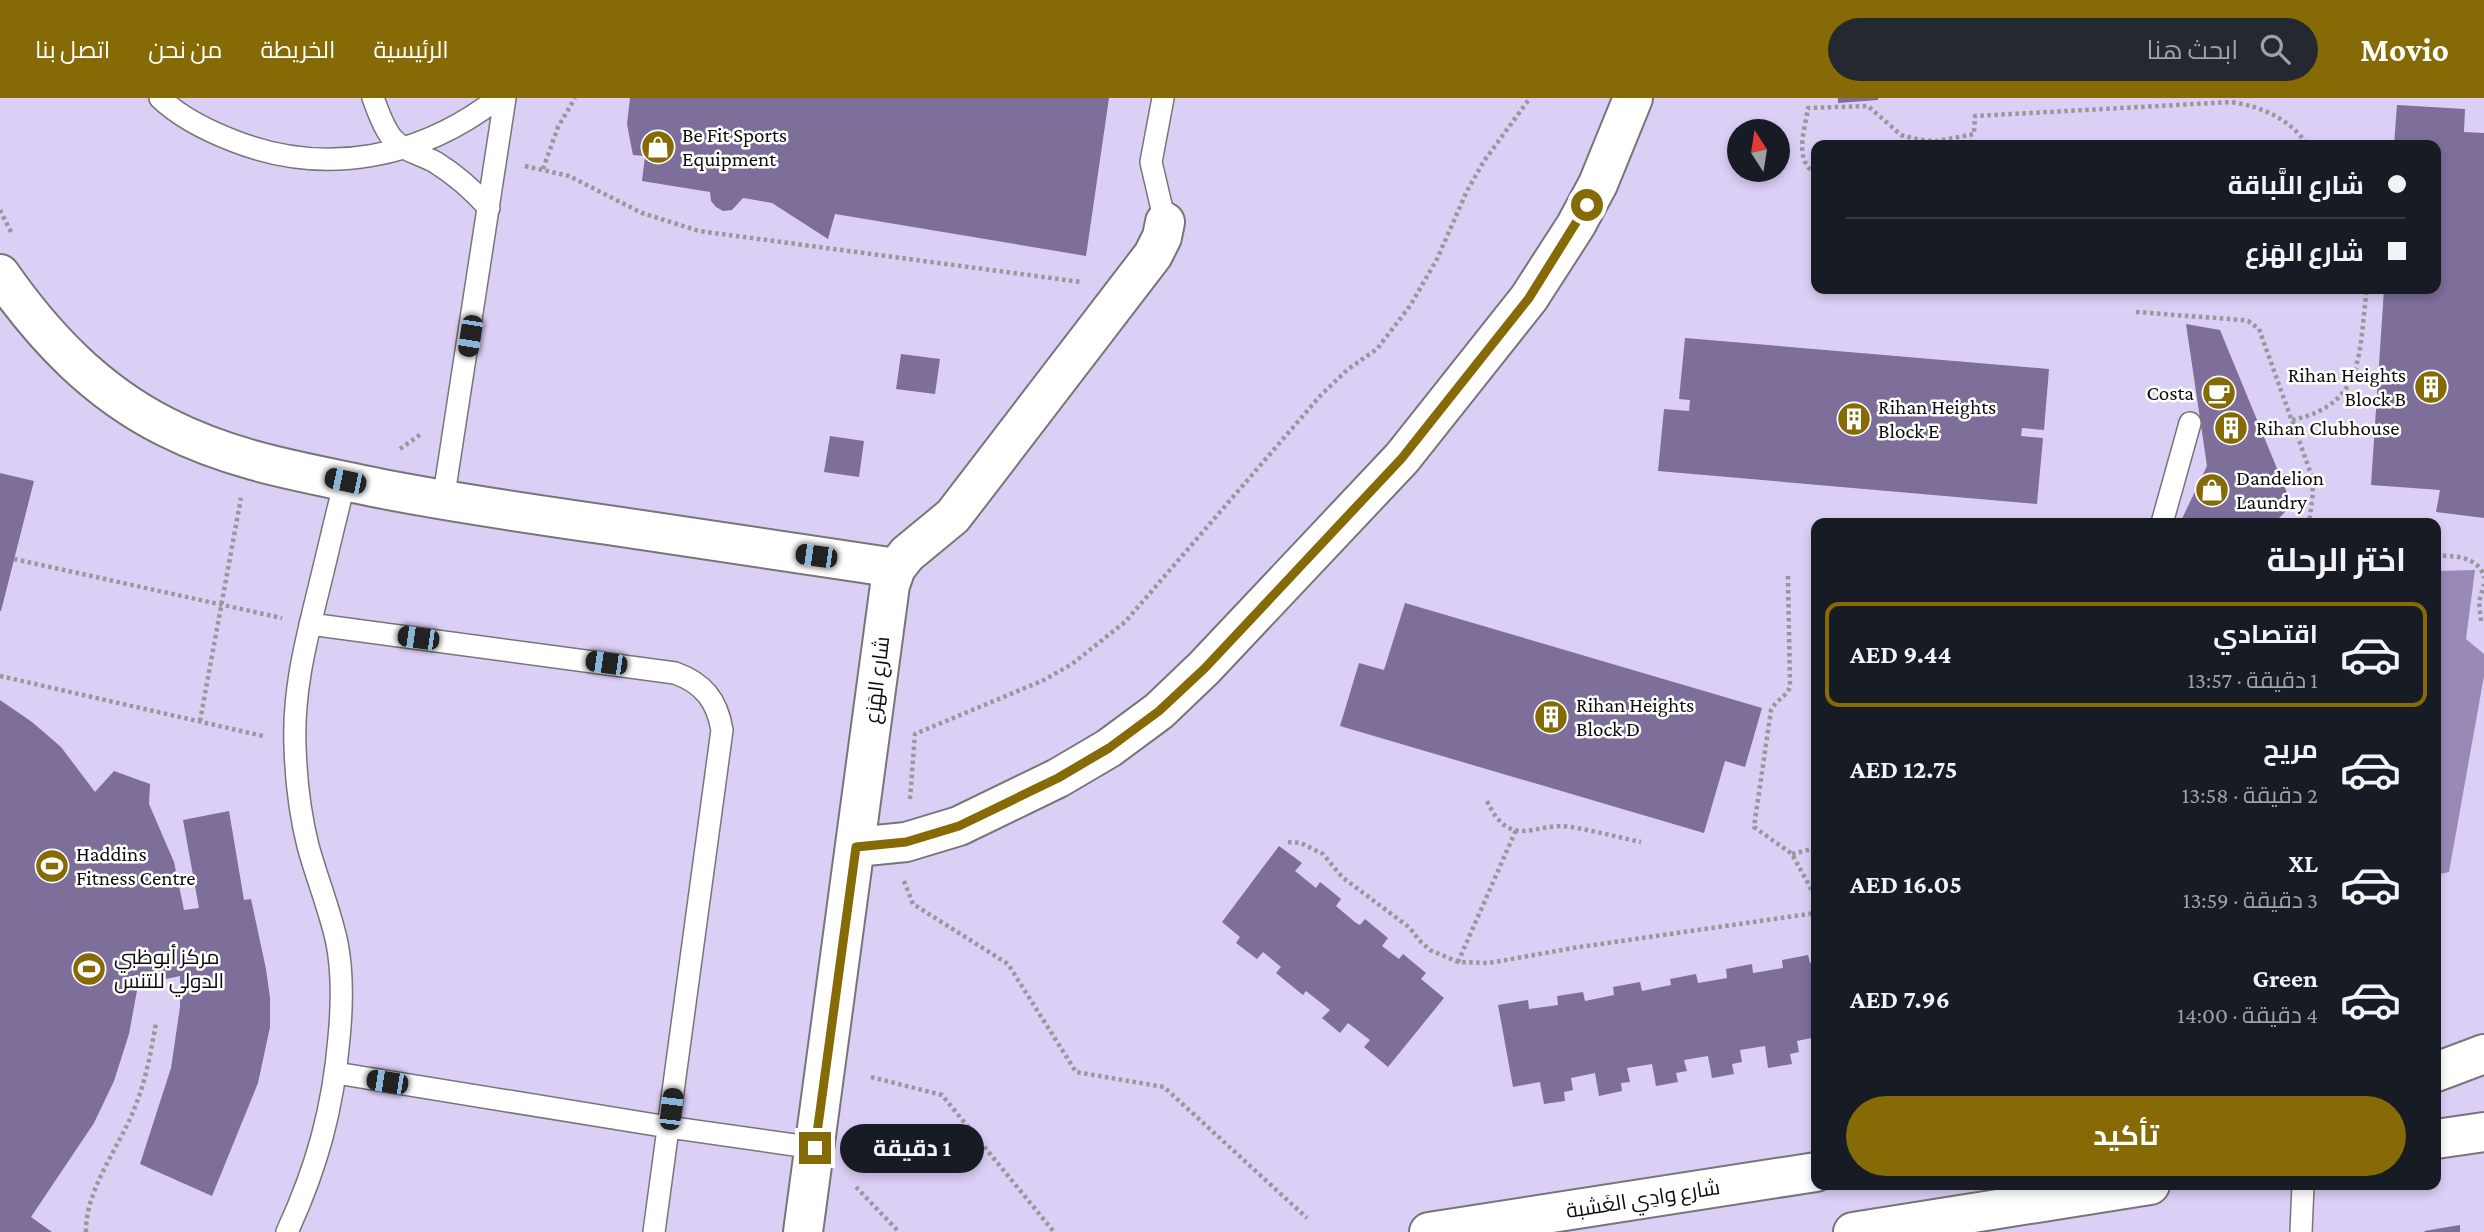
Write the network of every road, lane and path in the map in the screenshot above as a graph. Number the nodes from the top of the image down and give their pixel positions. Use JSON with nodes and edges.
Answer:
{"nodes":[{"id":1,"x":160,"y":98,"type":"edge"},
{"id":2,"x":373,"y":98,"type":"edge"},
{"id":3,"x":498,"y":98,"type":"edge"},
{"id":4,"x":505,"y":98,"type":"edge"},
{"id":5,"x":575,"y":98,"type":"edge"},
{"id":6,"x":1163,"y":98,"type":"edge"},
{"id":7,"x":1633,"y":98,"type":"edge"},
{"id":8,"x":1920,"y":140,"type":"edge"},
{"id":9,"x":1957,"y":140,"type":"edge"},
{"id":10,"x":2304,"y":140,"type":"edge"},
{"id":11,"x":405,"y":149,"type":"junction"},
{"id":12,"x":495,"y":162,"type":"junction"},
{"id":13,"x":543,"y":169,"type":"junction"},
{"id":14,"x":1811,"y":170,"type":"edge"},
{"id":15,"x":489,"y":208,"type":"junction"},
{"id":16,"x":0,"y":210,"type":"edge"},
{"id":17,"x":1165,"y":222,"type":"joint"},
{"id":18,"x":16,"y":240,"type":"dead end"},
{"id":19,"x":0,"y":274,"type":"edge"},
{"id":20,"x":1127,"y":288,"type":"junction"},
{"id":21,"x":2366,"y":294,"type":"edge"},
{"id":22,"x":2136,"y":312,"type":"dead end"},
{"id":23,"x":2292,"y":420,"type":"junction"},
{"id":24,"x":2190,"y":423,"type":"dead end"},
{"id":25,"x":426,"y":427,"type":"dead end"},
{"id":26,"x":391,"y":453,"type":"dead end"},
{"id":27,"x":247,"y":460,"type":"junction"},
{"id":28,"x":345,"y":481,"type":"junction"},
{"id":29,"x":443,"y":501,"type":"junction"},
{"id":30,"x":2163,"y":518,"type":"edge"},
{"id":31,"x":2310,"y":518,"type":"edge"},
{"id":32,"x":2441,"y":556,"type":"edge"},
{"id":33,"x":14,"y":559,"type":"dead end"},
{"id":34,"x":896,"y":568,"type":"junction"},
{"id":35,"x":1788,"y":576,"type":"dead end"},
{"id":36,"x":2484,"y":578,"type":"edge"},
{"id":37,"x":2484,"y":584,"type":"edge"},
{"id":38,"x":222,"y":604,"type":"junction"},
{"id":39,"x":2481,"y":621,"type":"dead end"},
{"id":40,"x":310,"y":624,"type":"junction"},
{"id":41,"x":0,"y":676,"type":"edge"},
{"id":42,"x":200,"y":721,"type":"junction"},
{"id":43,"x":295,"y":743,"type":"junction"},
{"id":44,"x":1487,"y":801,"type":"dead end"},
{"id":45,"x":1516,"y":830,"type":"junction"},
{"id":46,"x":1288,"y":842,"type":"dead end"},
{"id":47,"x":1641,"y":842,"type":"dead end"},
{"id":48,"x":856,"y":847,"type":"junction"},
{"id":49,"x":1811,"y":849,"type":"edge"},
{"id":50,"x":1792,"y":854,"type":"junction"},
{"id":51,"x":1811,"y":889,"type":"edge"},
{"id":52,"x":1811,"y":914,"type":"edge"},
{"id":53,"x":1458,"y":962,"type":"junction"},
{"id":54,"x":156,"y":1023,"type":"dead end"},
{"id":55,"x":2484,"y":1054,"type":"edge"},
{"id":56,"x":2441,"y":1070,"type":"edge"},
{"id":57,"x":336,"y":1073,"type":"junction"},
{"id":58,"x":871,"y":1077,"type":"dead end"},
{"id":59,"x":668,"y":1127,"type":"junction"},
{"id":60,"x":2484,"y":1132,"type":"edge"},
{"id":61,"x":2441,"y":1138,"type":"edge"},
{"id":62,"x":815,"y":1148,"type":"junction"},
{"id":63,"x":1811,"y":1173,"type":"edge"},
{"id":64,"x":856,"y":1187,"type":"dead end"},
{"id":65,"x":2118,"y":1190,"type":"edge"},
{"id":66,"x":2303,"y":1190,"type":"edge"},
{"id":67,"x":86,"y":1232,"type":"edge"},
{"id":68,"x":287,"y":1232,"type":"edge"},
{"id":69,"x":654,"y":1232,"type":"edge"},
{"id":70,"x":803,"y":1232,"type":"edge"},
{"id":71,"x":899,"y":1232,"type":"edge"},
{"id":72,"x":1054,"y":1232,"type":"edge"},
{"id":73,"x":1429,"y":1232,"type":"edge"},
{"id":74,"x":1853,"y":1232,"type":"edge"},
{"id":75,"x":2301,"y":1232,"type":"edge"}],
"edges":[{"from":1,"to":11,"type":"lane"},
{"from":2,"to":11,"type":"lane"},
{"from":3,"to":11,"type":"lane"},
{"from":4,"to":12,"type":"lane"},
{"from":5,"to":13,"type":"path"},
{"from":6,"to":17,"type":"lane"},
{"from":7,"to":48,"type":"street"},
{"from":8,"to":14,"type":"path"},
{"from":9,"to":10,"type":"path"},
{"from":11,"to":15,"type":"lane"},
{"from":12,"to":13,"type":"path"},
{"from":12,"to":15,"type":"lane"},
{"from":13,"to":20,"type":"path"},
{"from":15,"to":29,"type":"lane"},
{"from":16,"to":18,"type":"path"},
{"from":17,"to":20,"type":"street"},
{"from":19,"to":27,"type":"street"},
{"from":20,"to":34,"type":"street"},
{"from":21,"to":23,"type":"path"},
{"from":22,"to":23,"type":"path"},
{"from":23,"to":31,"type":"path"},
{"from":24,"to":30,"type":"lane"},
{"from":25,"to":26,"type":"path"},
{"from":27,"to":28,"type":"street"},
{"from":27,"to":38,"type":"path"},
{"from":28,"to":29,"type":"street"},
{"from":28,"to":40,"type":"lane"},
{"from":29,"to":34,"type":"street"},
{"from":32,"to":36,"type":"path"},
{"from":33,"to":38,"type":"path"},
{"from":34,"to":48,"type":"street","name":"شارع الهَزع"},
{"from":35,"to":50,"type":"path"},
{"from":37,"to":39,"type":"path"},
{"from":38,"to":40,"type":"path"},
{"from":38,"to":42,"type":"path"},
{"from":40,"to":43,"type":"lane"},
{"from":40,"to":59,"type":"lane"},
{"from":41,"to":42,"type":"path"},
{"from":42,"to":43,"type":"path"},
{"from":43,"to":57,"type":"lane"},
{"from":44,"to":45,"type":"path"},
{"from":45,"to":47,"type":"path"},
{"from":45,"to":53,"type":"path"},
{"from":46,"to":53,"type":"path"},
{"from":48,"to":62,"type":"street","name":"شارع الهَزع"},
{"from":49,"to":50,"type":"path"},
{"from":50,"to":51,"type":"path"},
{"from":52,"to":53,"type":"path"},
{"from":54,"to":67,"type":"path"},
{"from":55,"to":56,"type":"street"},
{"from":57,"to":59,"type":"lane"},
{"from":57,"to":68,"type":"lane"},
{"from":58,"to":72,"type":"path"},
{"from":59,"to":62,"type":"lane"},
{"from":59,"to":69,"type":"lane"},
{"from":60,"to":61,"type":"street"},
{"from":62,"to":70,"type":"street","name":"شارع الهَزع"},
{"from":63,"to":73,"type":"street","name":"شارع وادِي الغَشبة"},
{"from":64,"to":71,"type":"path"},
{"from":65,"to":74,"type":"street"},
{"from":66,"to":75,"type":"lane"}]}
